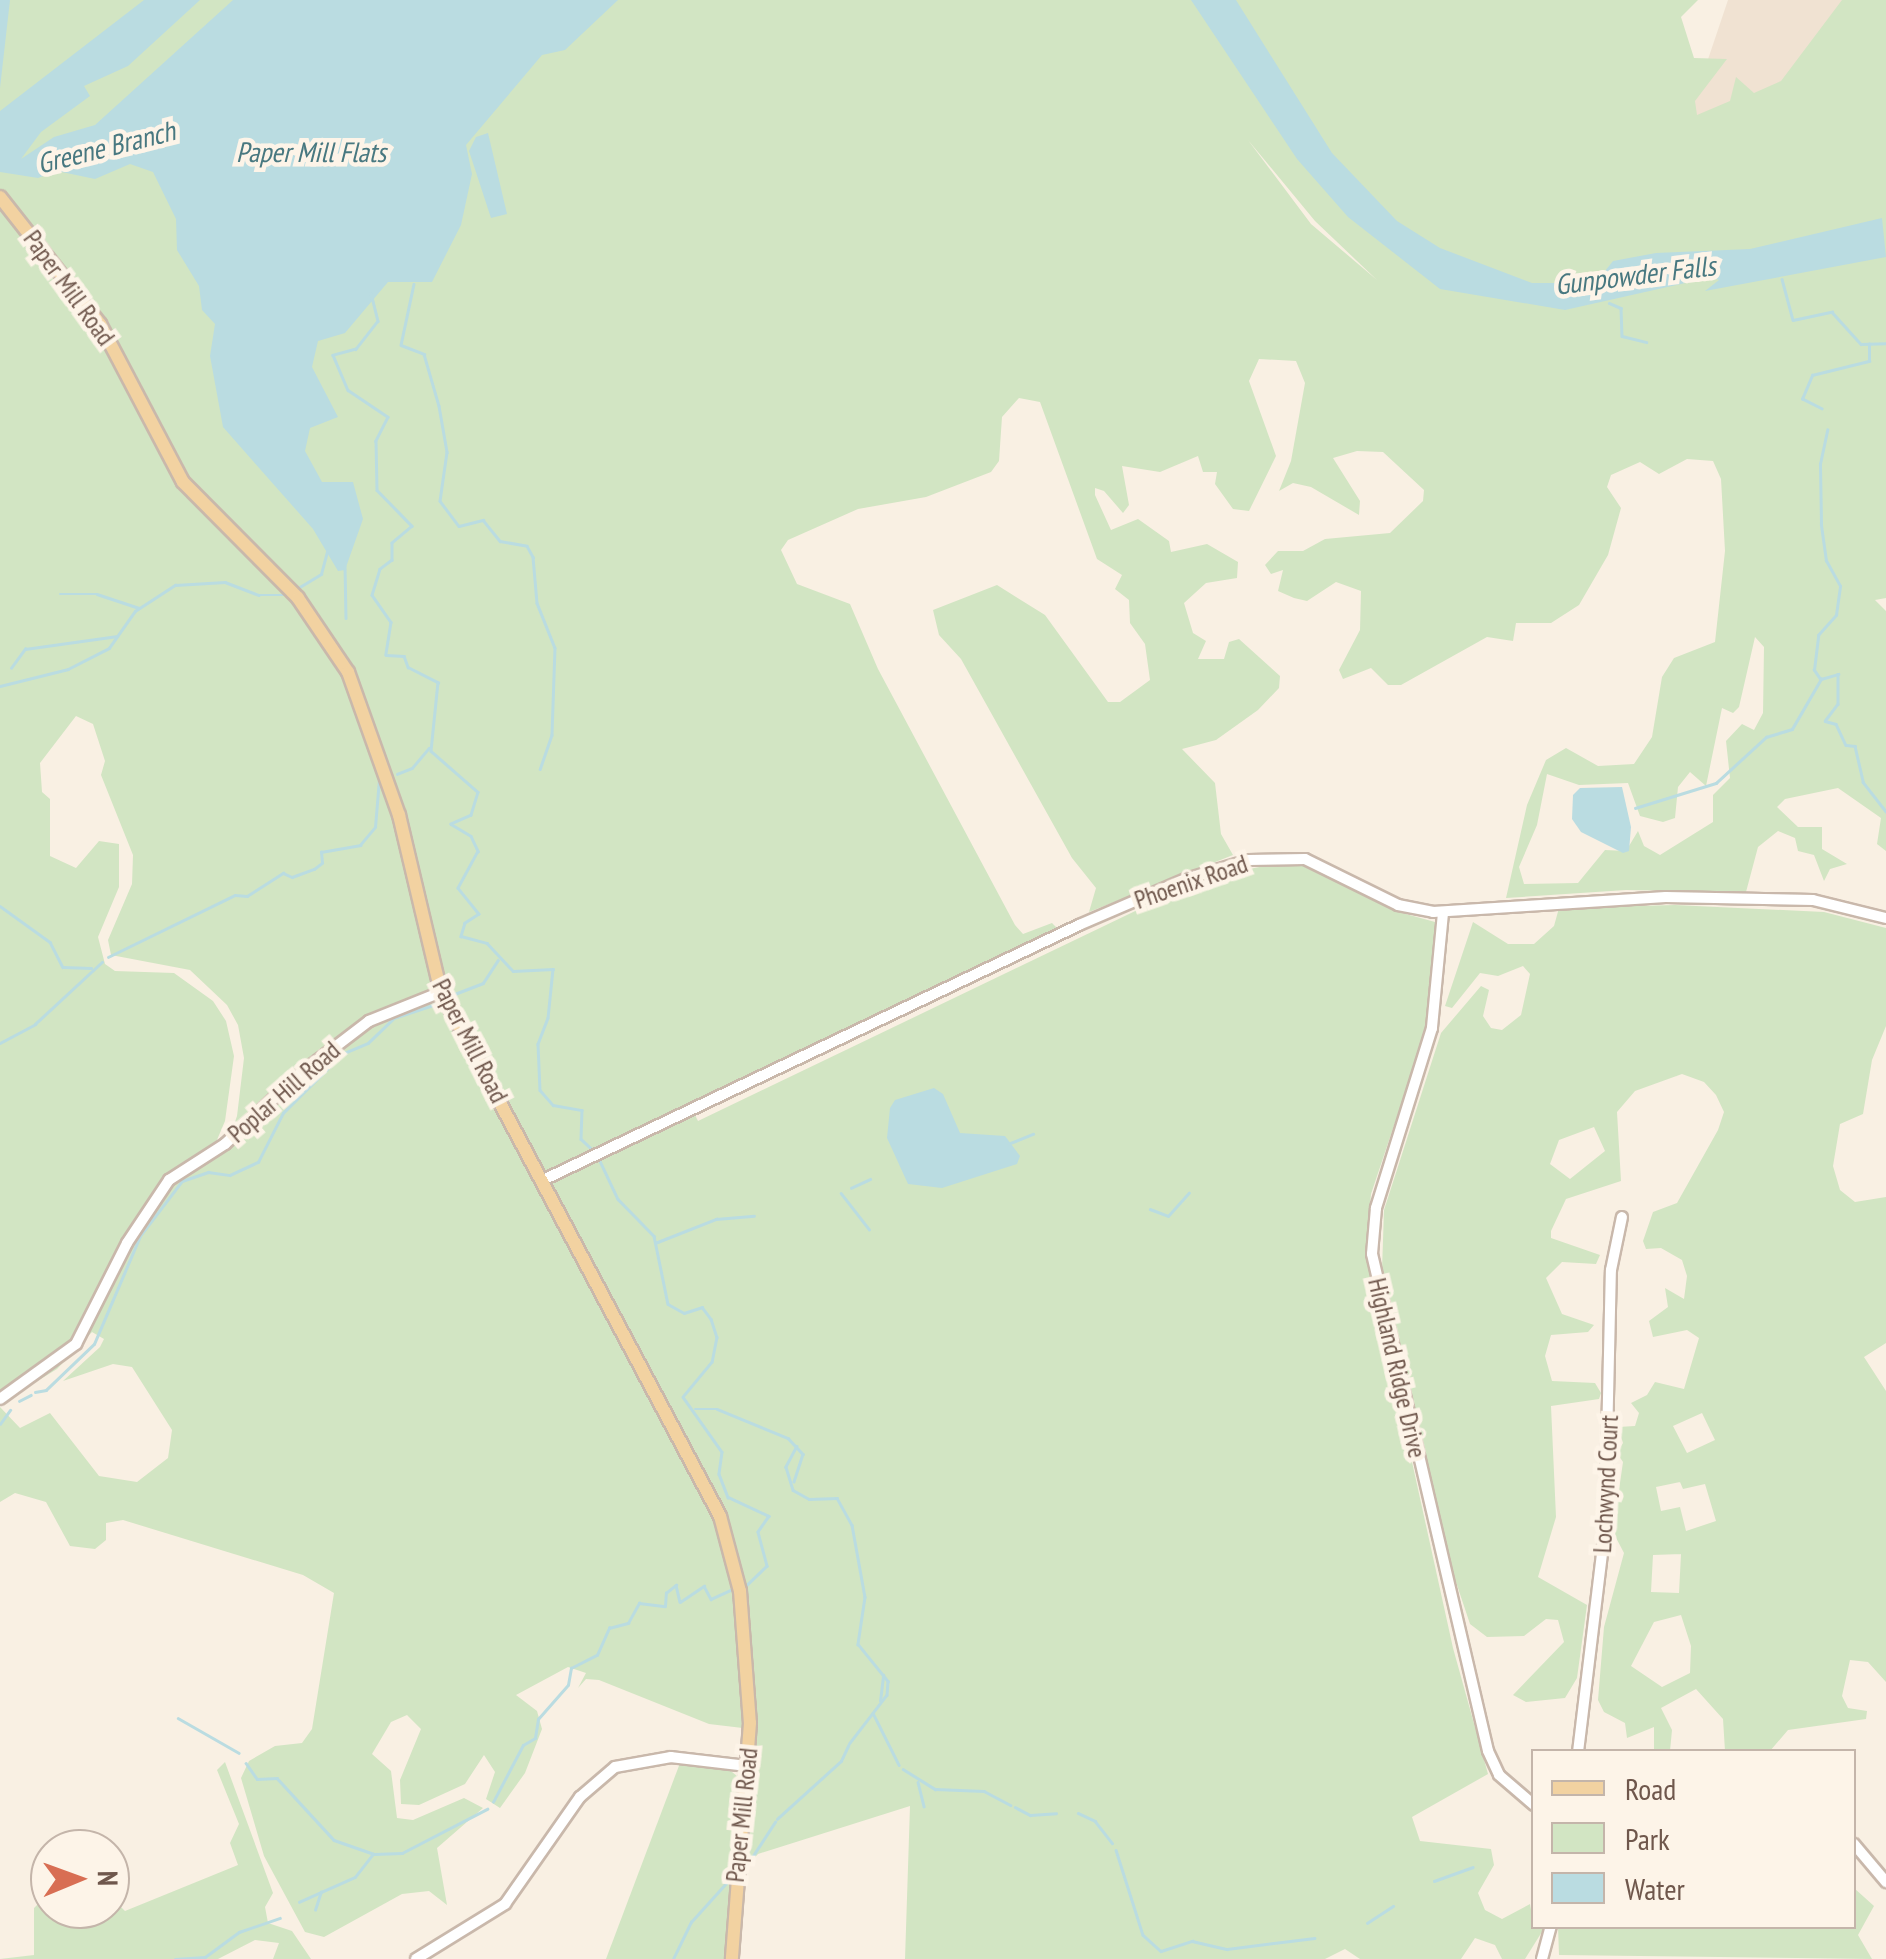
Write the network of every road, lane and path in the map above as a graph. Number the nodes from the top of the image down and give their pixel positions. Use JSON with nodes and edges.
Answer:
{"nodes":[{"id":1,"x":0,"y":197,"type":"edge"},
{"id":2,"x":1443,"y":913,"type":"junction"},
{"id":3,"x":1886,"y":918,"type":"edge"},
{"id":4,"x":441,"y":992,"type":"junction"},
{"id":5,"x":544,"y":1180,"type":"junction"},
{"id":6,"x":1622,"y":1217,"type":"dead end"},
{"id":7,"x":0,"y":1398,"type":"edge"},
{"id":8,"x":1578,"y":1749,"type":"edge"},
{"id":9,"x":748,"y":1766,"type":"junction"},
{"id":10,"x":1531,"y":1803,"type":"edge"},
{"id":11,"x":1856,"y":1846,"type":"edge"},
{"id":12,"x":1886,"y":1882,"type":"edge"},
{"id":13,"x":1550,"y":1929,"type":"edge"},
{"id":14,"x":416,"y":1959,"type":"edge"},
{"id":15,"x":732,"y":1959,"type":"edge"},
{"id":16,"x":1542,"y":1959,"type":"edge"}],
"edges":[{"from":1,"to":4,"type":"main road","name":"Paper Mill Road"},
{"from":2,"to":3,"type":"street","name":"Phoenix Road"},
{"from":2,"to":5,"type":"street","name":"Phoenix Road"},
{"from":2,"to":10,"type":"street","name":"Highland Ridge Drive"},
{"from":4,"to":5,"type":"main road","name":"Paper Mill Road"},
{"from":4,"to":7,"type":"street","name":"Poplar Hill Road"},
{"from":5,"to":9,"type":"main road","name":"Paper Mill Road"},
{"from":6,"to":8,"type":"street","name":"Lochwynd Court"},
{"from":9,"to":14,"type":"street"},
{"from":9,"to":15,"type":"main road","name":"Paper Mill Road"},
{"from":11,"to":12,"type":"street"},
{"from":13,"to":16,"type":"street"}]}
